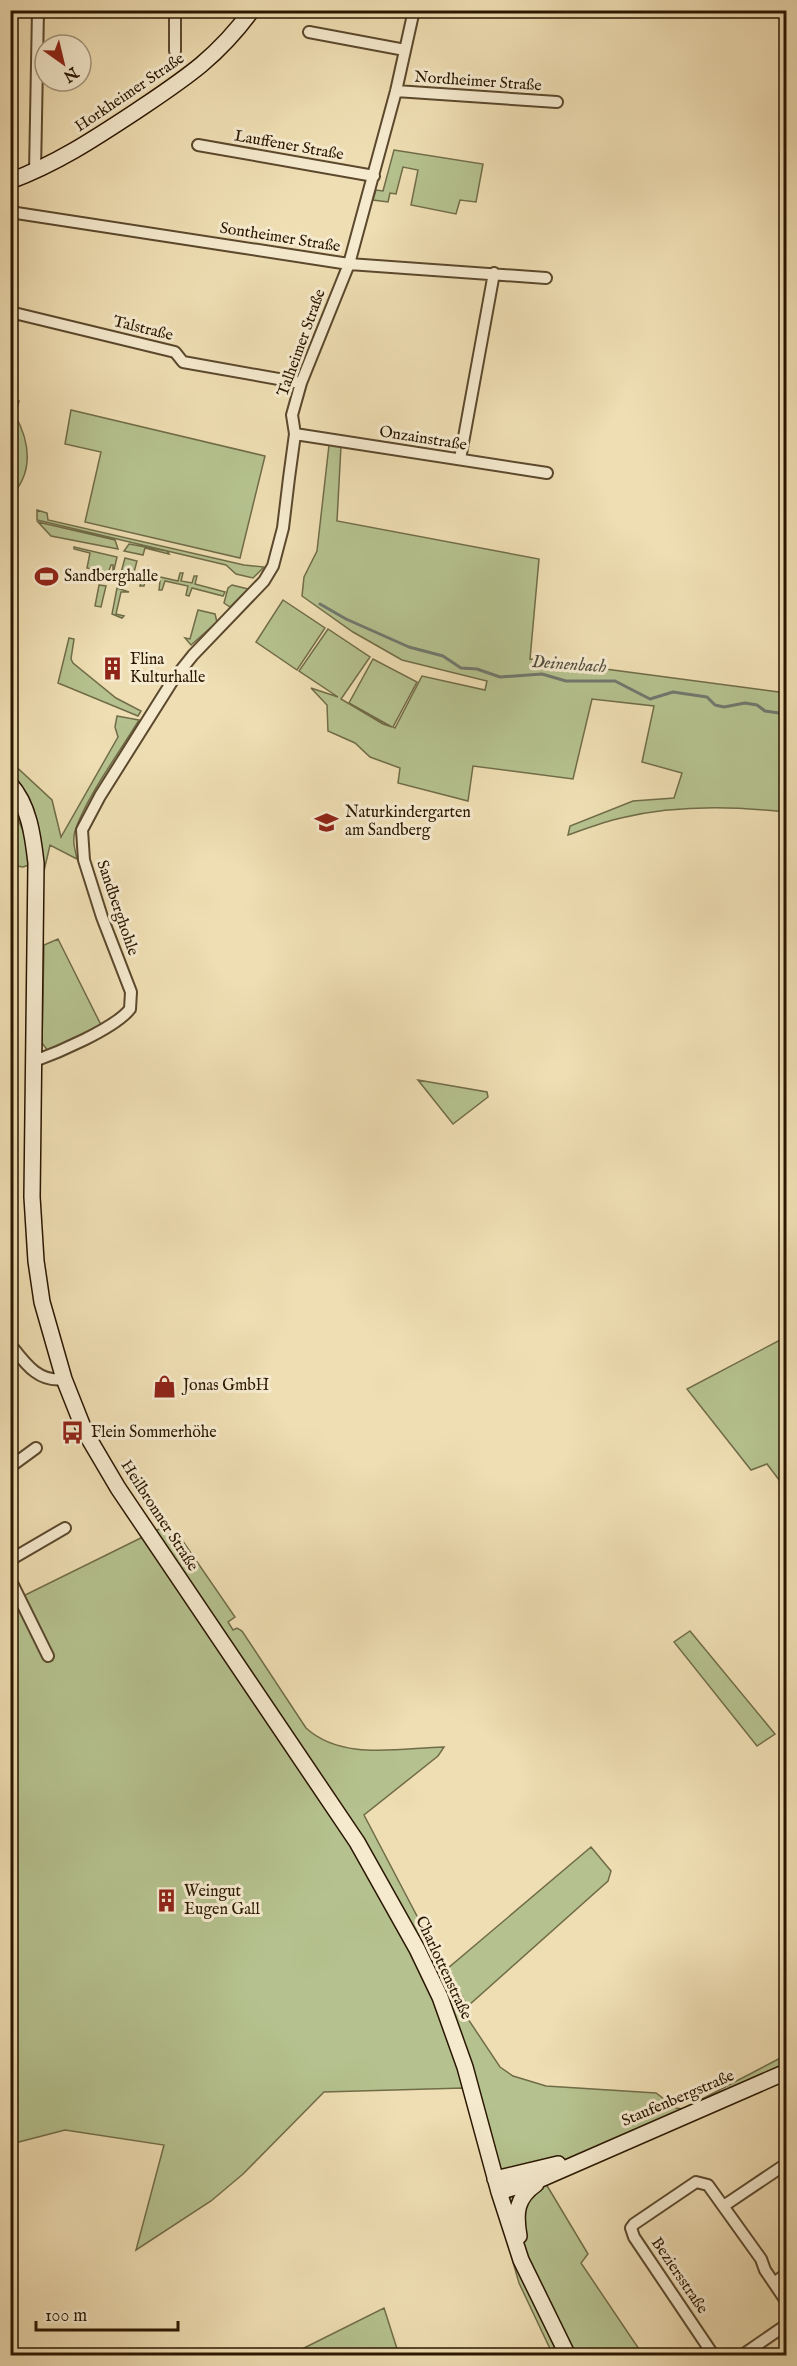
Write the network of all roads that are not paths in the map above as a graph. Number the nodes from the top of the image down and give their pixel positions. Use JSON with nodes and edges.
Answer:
{"nodes":[{"id":1,"x":38,"y":10,"type":"edge"},
{"id":2,"x":175,"y":10,"type":"edge"},
{"id":3,"x":252,"y":10,"type":"edge"},
{"id":4,"x":414,"y":10,"type":"edge"},
{"id":5,"x":309,"y":32,"type":"dead end"},
{"id":6,"x":405,"y":50,"type":"junction"},
{"id":7,"x":175,"y":51,"type":"dead end"},
{"id":8,"x":396,"y":91,"type":"junction"},
{"id":9,"x":557,"y":102,"type":"dead end"},
{"id":10,"x":198,"y":145,"type":"dead end"},
{"id":11,"x":35,"y":171,"type":"junction"},
{"id":12,"x":374,"y":176,"type":"junction"},
{"id":13,"x":10,"y":182,"type":"edge"},
{"id":14,"x":10,"y":212,"type":"edge"},
{"id":15,"x":349,"y":264,"type":"junction"},
{"id":16,"x":494,"y":273,"type":"junction"},
{"id":17,"x":546,"y":278,"type":"dead end"},
{"id":18,"x":10,"y":312,"type":"edge"},
{"id":19,"x":301,"y":383,"type":"junction"},
{"id":20,"x":295,"y":434,"type":"junction"},
{"id":21,"x":460,"y":459,"type":"junction"},
{"id":22,"x":547,"y":473,"type":"dead end"},
{"id":23,"x":188,"y":661,"type":"joint"},
{"id":24,"x":10,"y":784,"type":"edge"},
{"id":25,"x":32,"y":1062,"type":"junction"},
{"id":26,"x":10,"y":1344,"type":"edge"},
{"id":27,"x":64,"y":1379,"type":"junction"},
{"id":28,"x":36,"y":1448,"type":"dead end"},
{"id":29,"x":10,"y":1467,"type":"edge"},
{"id":30,"x":66,"y":1528,"type":"dead end"},
{"id":31,"x":10,"y":1560,"type":"edge"},
{"id":32,"x":10,"y":1579,"type":"edge"},
{"id":33,"x":212,"y":1630,"type":"joint"},
{"id":34,"x":48,"y":1656,"type":"dead end"},
{"id":35,"x":786,"y":2072,"type":"edge"},
{"id":36,"x":584,"y":2158,"type":"junction"},
{"id":37,"x":786,"y":2164,"type":"edge"},
{"id":38,"x":542,"y":2179,"type":"junction"},
{"id":39,"x":497,"y":2186,"type":"junction"},
{"id":40,"x":725,"y":2205,"type":"junction"},
{"id":41,"x":521,"y":2260,"type":"junction"},
{"id":42,"x":786,"y":2274,"type":"edge"},
{"id":43,"x":774,"y":2283,"type":"junction"},
{"id":44,"x":786,"y":2301,"type":"edge"},
{"id":45,"x":786,"y":2325,"type":"edge"},
{"id":46,"x":568,"y":2355,"type":"edge"},
{"id":47,"x":714,"y":2355,"type":"edge"},
{"id":48,"x":741,"y":2355,"type":"edge"}],
"edges":[{"from":1,"to":11,"type":"street"},
{"from":2,"to":7,"type":"street"},
{"from":3,"to":11,"type":"main road","name":"Horkheimer Straße"},
{"from":4,"to":6,"type":"street","name":"Talheimer Straße"},
{"from":5,"to":6,"type":"street","name":"Nordheimer Straße"},
{"from":6,"to":8,"type":"street","name":"Talheimer Straße"},
{"from":8,"to":9,"type":"street","name":"Nordheimer Straße"},
{"from":8,"to":12,"type":"street","name":"Talheimer Straße"},
{"from":10,"to":12,"type":"street","name":"Lauffener Straße"},
{"from":11,"to":13,"type":"main road","name":"Horkheimer Straße"},
{"from":12,"to":15,"type":"street","name":"Talheimer Straße"},
{"from":14,"to":15,"type":"street","name":"Sontheimer Straße"},
{"from":15,"to":16,"type":"street","name":"Sontheimer Straße"},
{"from":15,"to":19,"type":"street","name":"Talheimer Straße"},
{"from":16,"to":17,"type":"street","name":"Sontheimer Straße"},
{"from":16,"to":21,"type":"street"},
{"from":18,"to":19,"type":"street","name":"Talstraße"},
{"from":19,"to":20,"type":"street","name":"Talheimer Straße"},
{"from":20,"to":21,"type":"street","name":"Onzainstraße"},
{"from":20,"to":23,"type":"street","name":"Talheimer Straße"},
{"from":21,"to":22,"type":"street","name":"Onzainstraße"},
{"from":23,"to":25,"type":"street","name":"Sandberghohle"},
{"from":24,"to":25,"type":"main road","name":"Heilbronner Straße"},
{"from":25,"to":27,"type":"main road","name":"Heilbronner Straße"},
{"from":26,"to":27,"type":"street"},
{"from":27,"to":33,"type":"main road","name":"Heilbronner Straße"},
{"from":28,"to":29,"type":"street"},
{"from":30,"to":31,"type":"street"},
{"from":32,"to":34,"type":"street"},
{"from":33,"to":39,"type":"main road","name":"Charlottenstraße"},
{"from":35,"to":36,"type":"main road","name":"Staufenbergstraße"},
{"from":36,"to":38,"type":"main road","name":"Staufenbergstraße"},
{"from":36,"to":39,"type":"main road","name":"Staufenbergstraße"},
{"from":37,"to":40,"type":"street"},
{"from":38,"to":39,"type":"main road","name":"Staufenbergstraße"},
{"from":38,"to":41,"type":"main road","name":"Staufenbergstraße"},
{"from":39,"to":41,"type":"main road","name":"Charlottenstraße"},
{"from":40,"to":43,"type":"street","name":"Beziersstraße"},
{"from":40,"to":47,"type":"street","name":"Beziersstraße"},
{"from":41,"to":46,"type":"main road","name":"Charlottenstraße"},
{"from":42,"to":43,"type":"street"},
{"from":43,"to":44,"type":"street","name":"Beziersstraße"},
{"from":45,"to":48,"type":"street"}]}
